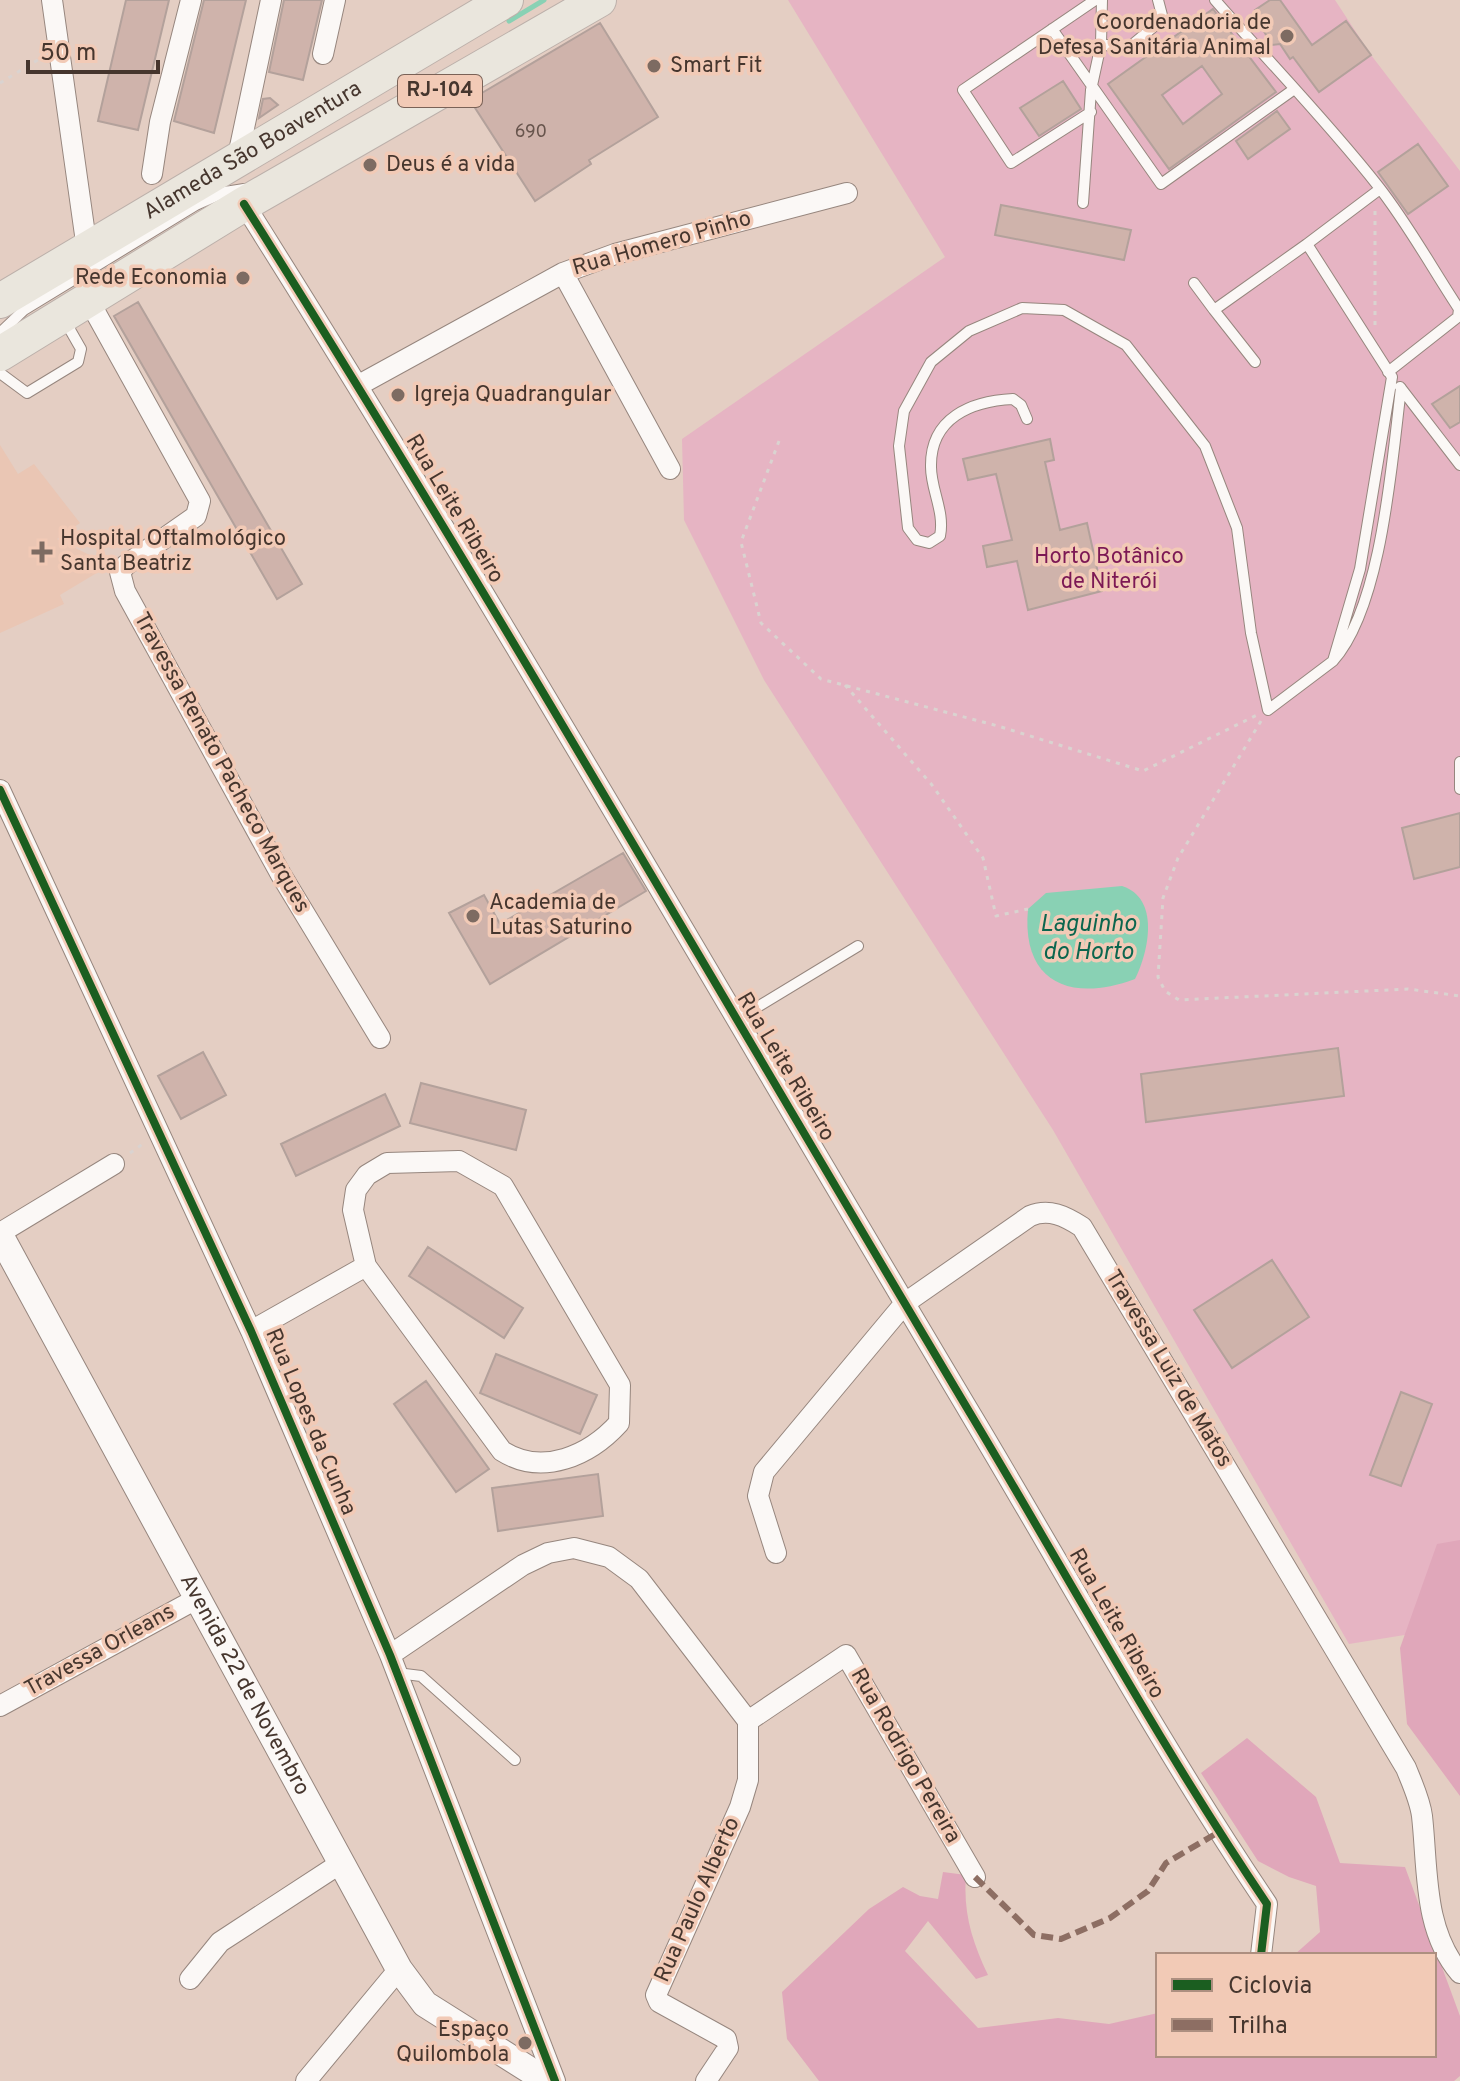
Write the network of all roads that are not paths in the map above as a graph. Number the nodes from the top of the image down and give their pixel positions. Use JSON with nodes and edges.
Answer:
{"nodes":[{"id":1,"x":52,"y":0,"type":"edge"},
{"id":2,"x":191,"y":0,"type":"edge"},
{"id":3,"x":271,"y":0,"type":"edge"},
{"id":4,"x":335,"y":0,"type":"edge"},
{"id":5,"x":506,"y":0,"type":"edge"},
{"id":6,"x":514,"y":0,"type":"edge"},
{"id":7,"x":599,"y":0,"type":"edge"},
{"id":8,"x":1095,"y":0,"type":"edge"},
{"id":9,"x":1102,"y":0,"type":"edge"},
{"id":10,"x":1157,"y":0,"type":"edge"},
{"id":11,"x":1165,"y":0,"type":"edge"},
{"id":12,"x":1215,"y":0,"type":"edge"},
{"id":13,"x":1052,"y":29,"type":"junction"},
{"id":14,"x":1101,"y":44,"type":"junction"},
{"id":15,"x":323,"y":54,"type":"dead end"},
{"id":16,"x":1091,"y":90,"type":"junction"},
{"id":17,"x":1293,"y":90,"type":"junction"},
{"id":18,"x":1091,"y":112,"type":"junction"},
{"id":19,"x":237,"y":161,"type":"junction"},
{"id":20,"x":152,"y":174,"type":"dead end"},
{"id":21,"x":281,"y":182,"type":"junction"},
{"id":22,"x":199,"y":183,"type":"junction"},
{"id":23,"x":1378,"y":191,"type":"junction"},
{"id":24,"x":847,"y":193,"type":"dead end"},
{"id":25,"x":1083,"y":203,"type":"dead end"},
{"id":26,"x":244,"y":204,"type":"junction"},
{"id":27,"x":1307,"y":244,"type":"junction"},
{"id":28,"x":87,"y":249,"type":"junction"},
{"id":29,"x":563,"y":273,"type":"junction"},
{"id":30,"x":1194,"y":283,"type":"dead end"},
{"id":31,"x":0,"y":301,"type":"edge"},
{"id":32,"x":75,"y":307,"type":"junction"},
{"id":33,"x":1214,"y":310,"type":"junction"},
{"id":34,"x":0,"y":333,"type":"edge"},
{"id":35,"x":0,"y":354,"type":"edge"},
{"id":36,"x":1255,"y":362,"type":"dead end"},
{"id":37,"x":0,"y":373,"type":"edge"},
{"id":38,"x":1390,"y":375,"type":"junction"},
{"id":39,"x":359,"y":385,"type":"junction"},
{"id":40,"x":1401,"y":388,"type":"junction"},
{"id":41,"x":1027,"y":419,"type":"dead end"},
{"id":42,"x":1460,"y":465,"type":"edge"},
{"id":43,"x":670,"y":469,"type":"dead end"},
{"id":44,"x":1333,"y":661,"type":"junction"},
{"id":45,"x":1460,"y":762,"type":"edge"},
{"id":46,"x":1460,"y":789,"type":"edge"},
{"id":47,"x":0,"y":790,"type":"edge"},
{"id":48,"x":858,"y":946,"type":"dead end"},
{"id":49,"x":736,"y":1020,"type":"junction"},
{"id":50,"x":380,"y":1038,"type":"dead end"},
{"id":51,"x":114,"y":1164,"type":"road end"},
{"id":52,"x":0,"y":1234,"type":"edge"},
{"id":53,"x":366,"y":1266,"type":"junction"},
{"id":54,"x":905,"y":1303,"type":"junction"},
{"id":55,"x":251,"y":1331,"type":"junction"},
{"id":56,"x":776,"y":1553,"type":"dead end"},
{"id":57,"x":200,"y":1597,"type":"junction"},
{"id":58,"x":394,"y":1664,"type":"junction"},
{"id":59,"x":0,"y":1706,"type":"edge"},
{"id":60,"x":748,"y":1721,"type":"junction"},
{"id":61,"x":515,"y":1760,"type":"dead end"},
{"id":62,"x":341,"y":1863,"type":"junction"},
{"id":63,"x":975,"y":1877,"type":"dead end"},
{"id":64,"x":1261,"y":1953,"type":"edge"},
{"id":65,"x":399,"y":1969,"type":"junction"},
{"id":66,"x":1460,"y":1973,"type":"edge"},
{"id":67,"x":190,"y":1979,"type":"dead end"},
{"id":68,"x":306,"y":2081,"type":"edge"},
{"id":69,"x":547,"y":2081,"type":"edge"},
{"id":70,"x":555,"y":2081,"type":"edge"},
{"id":71,"x":706,"y":2081,"type":"edge"}],
"edges":[{"from":1,"to":28,"type":"street"},
{"from":2,"to":20,"type":"street"},
{"from":3,"to":19,"type":"street"},
{"from":4,"to":15,"type":"street"},
{"from":5,"to":19,"type":"highway","name":"Alameda São Boaventura","number":"RJ-104"},
{"from":6,"to":22,"type":"lane"},
{"from":7,"to":21,"type":"highway","name":"Alameda São Boaventura","number":"RJ-104"},
{"from":8,"to":13,"type":"lane"},
{"from":9,"to":14,"type":"lane"},
{"from":10,"to":11,"type":"lane"},
{"from":10,"to":14,"type":"lane"},
{"from":12,"to":17,"type":"lane"},
{"from":13,"to":16,"type":"lane"},
{"from":13,"to":18,"type":"lane"},
{"from":14,"to":16,"type":"lane"},
{"from":16,"to":17,"type":"lane"},
{"from":16,"to":18,"type":"lane"},
{"from":17,"to":23,"type":"lane"},
{"from":18,"to":25,"type":"lane"},
{"from":19,"to":22,"type":"highway","name":"Alameda São Boaventura","number":"RJ-104"},
{"from":21,"to":26,"type":"highway","name":"Alameda São Boaventura","number":"RJ-104"},
{"from":21,"to":34,"type":"lane"},
{"from":22,"to":28,"type":"highway","name":"Alameda São Boaventura","number":"RJ-104"},
{"from":23,"to":27,"type":"lane"},
{"from":23,"to":38,"type":"lane"},
{"from":24,"to":29,"type":"street","name":"Rua Homero Pinho"},
{"from":26,"to":32,"type":"highway","name":"Alameda São Boaventura","number":"RJ-104"},
{"from":26,"to":39,"type":"street","name":"Rua Leite Ribeiro"},
{"from":27,"to":33,"type":"lane"},
{"from":27,"to":38,"type":"lane"},
{"from":28,"to":31,"type":"highway","name":"Alameda São Boaventura","number":"RJ-104"},
{"from":29,"to":39,"type":"street","name":"Rua Homero Pinho"},
{"from":29,"to":43,"type":"street"},
{"from":30,"to":33,"type":"lane"},
{"from":32,"to":35,"type":"highway","name":"Alameda São Boaventura","number":"RJ-104"},
{"from":32,"to":37,"type":"lane"},
{"from":32,"to":50,"type":"street","name":"Travessa Renato Pacheco Marques"},
{"from":33,"to":36,"type":"lane"},
{"from":38,"to":40,"type":"lane"},
{"from":38,"to":44,"type":"lane"},
{"from":39,"to":49,"type":"street","name":"Rua Leite Ribeiro"},
{"from":40,"to":42,"type":"lane"},
{"from":40,"to":44,"type":"lane"},
{"from":41,"to":44,"type":"lane"},
{"from":45,"to":46,"type":"lane"},
{"from":47,"to":55,"type":"street","name":"Rua Lopes da Cunha"},
{"from":48,"to":49,"type":"lane"},
{"from":49,"to":54,"type":"street","name":"Rua Leite Ribeiro"},
{"from":51,"to":52,"type":"street"},
{"from":52,"to":57,"type":"street","name":"Avenida 22 de Novembro"},
{"from":53,"to":53,"type":"street"},
{"from":53,"to":55,"type":"street"},
{"from":54,"to":56,"type":"street","name":"Travessa Luiz de Matos"},
{"from":54,"to":64,"type":"street","name":"Rua Leite Ribeiro"},
{"from":54,"to":66,"type":"street","name":"Travessa Luiz de Matos"},
{"from":55,"to":58,"type":"street","name":"Rua Lopes da Cunha"},
{"from":57,"to":59,"type":"street","name":"Travessa Orleans"},
{"from":57,"to":62,"type":"street","name":"Avenida 22 de Novembro"},
{"from":58,"to":60,"type":"street"},
{"from":58,"to":61,"type":"lane"},
{"from":58,"to":70,"type":"street","name":"Rua Lopes da Cunha"},
{"from":60,"to":63,"type":"street","name":"Rua Rodrigo Pereira"},
{"from":60,"to":71,"type":"street","name":"Rua Paulo Alberto"},
{"from":62,"to":65,"type":"street","name":"Avenida 22 de Novembro"},
{"from":62,"to":67,"type":"street"},
{"from":65,"to":68,"type":"street"},
{"from":65,"to":69,"type":"street","name":"Avenida 22 de Novembro"}]}
